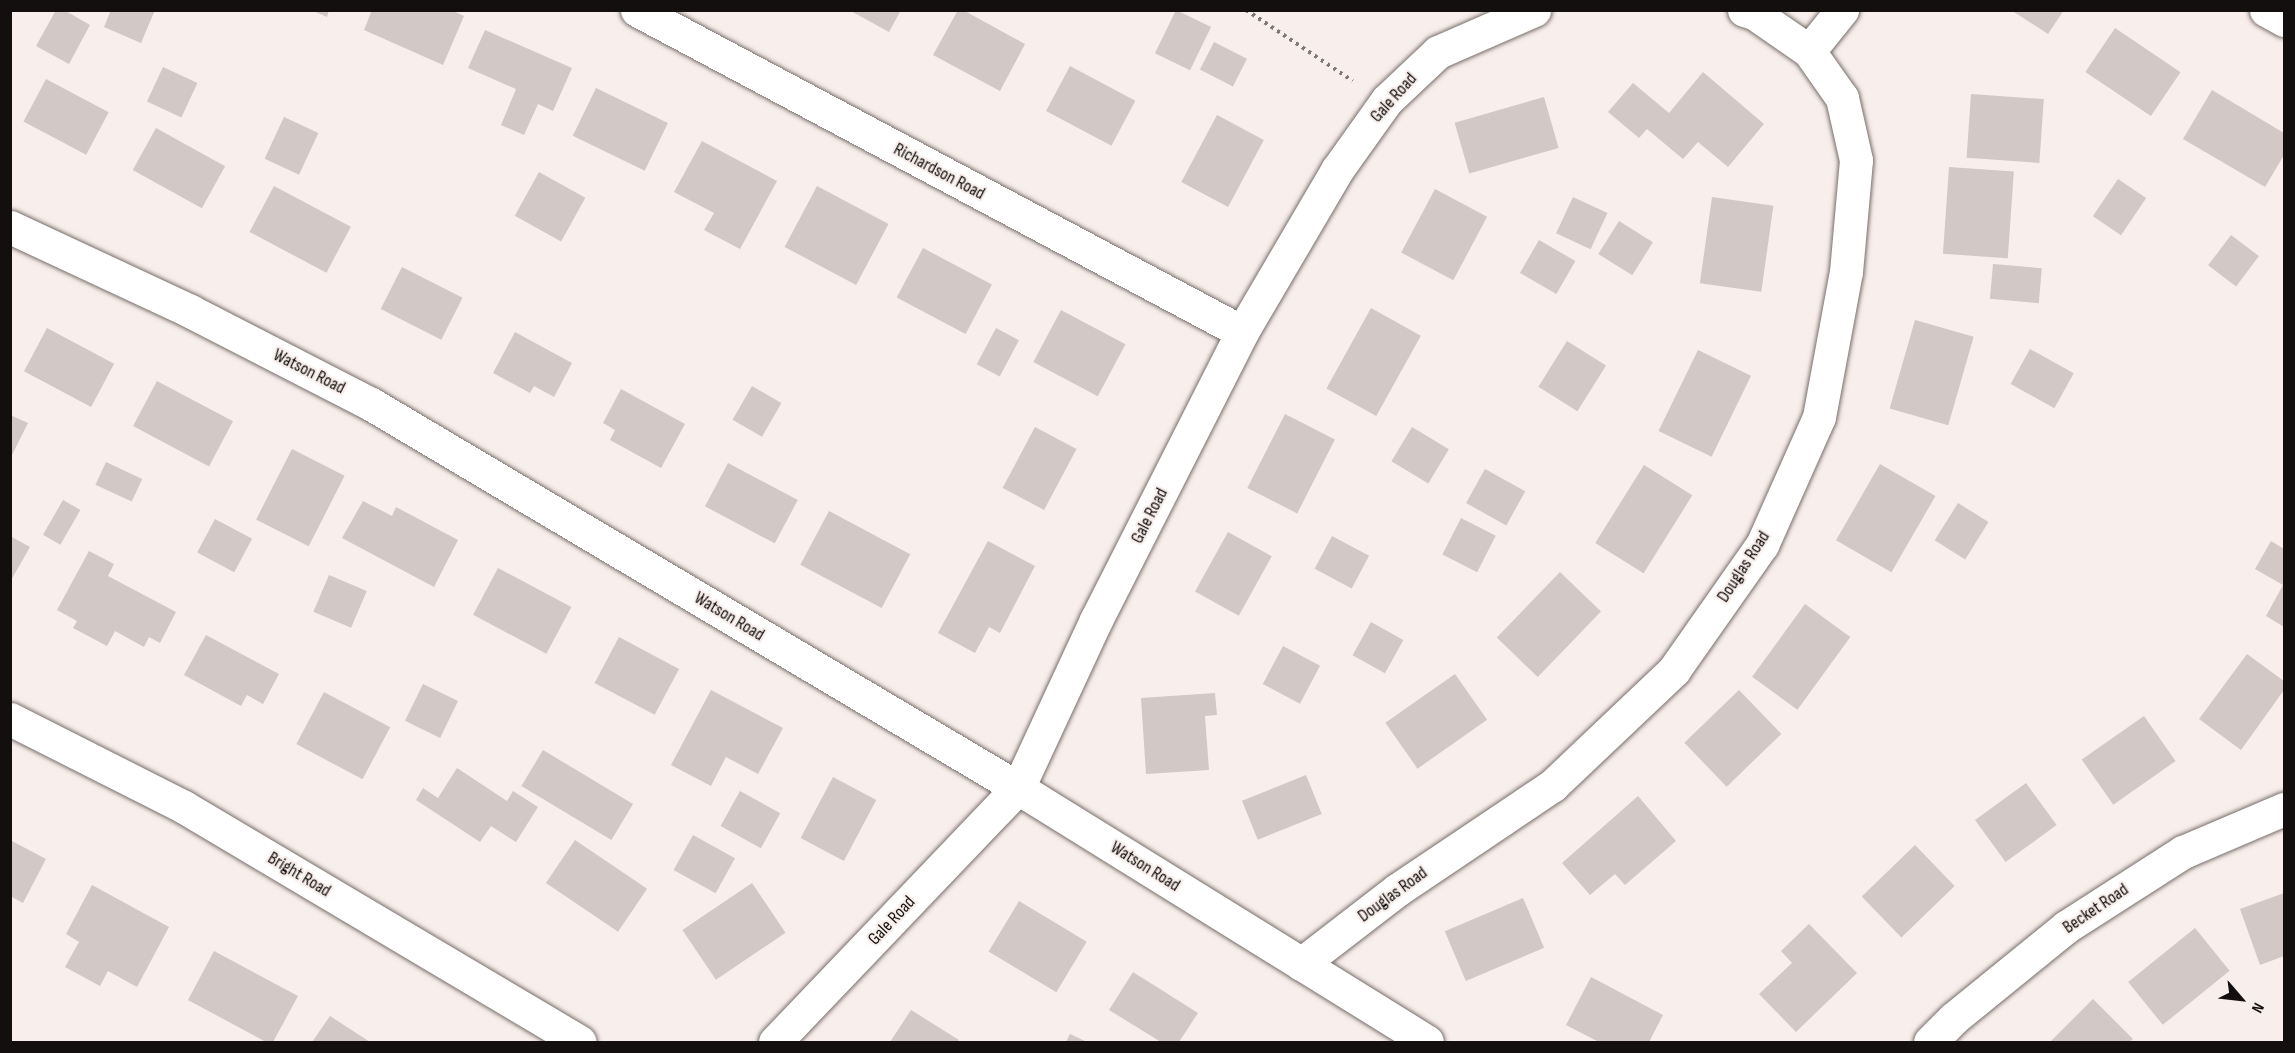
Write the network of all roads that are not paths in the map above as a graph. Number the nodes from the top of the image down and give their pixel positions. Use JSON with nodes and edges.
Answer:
{"nodes":[{"id":1,"x":638,"y":10,"type":"edge"},
{"id":2,"x":1534,"y":10,"type":"edge"},
{"id":3,"x":1744,"y":10,"type":"edge"},
{"id":4,"x":1842,"y":10,"type":"edge"},
{"id":5,"x":2266,"y":10,"type":"edge"},
{"id":6,"x":2284,"y":20,"type":"edge"},
{"id":7,"x":1809,"y":51,"type":"junction"},
{"id":8,"x":10,"y":227,"type":"edge"},
{"id":9,"x":1242,"y":332,"type":"junction"},
{"id":10,"x":10,"y":719,"type":"edge"},
{"id":11,"x":1018,"y":788,"type":"junction"},
{"id":12,"x":2284,"y":809,"type":"edge"},
{"id":13,"x":1301,"y":964,"type":"junction"},
{"id":14,"x":580,"y":1042,"type":"edge"},
{"id":15,"x":775,"y":1042,"type":"edge"},
{"id":16,"x":1427,"y":1042,"type":"edge"},
{"id":17,"x":1930,"y":1042,"type":"edge"}],
"edges":[{"from":1,"to":9,"type":"street","name":"Richardson Road"},
{"from":2,"to":9,"type":"street","name":"Gale Road"},
{"from":3,"to":7,"type":"street"},
{"from":4,"to":7,"type":"street"},
{"from":5,"to":6,"type":"street"},
{"from":7,"to":13,"type":"street","name":"Douglas Road"},
{"from":8,"to":11,"type":"street","name":"Watson Road"},
{"from":9,"to":11,"type":"street","name":"Gale Road"},
{"from":10,"to":14,"type":"street","name":"Bright Road"},
{"from":11,"to":13,"type":"street","name":"Watson Road"},
{"from":11,"to":15,"type":"street","name":"Gale Road"},
{"from":12,"to":17,"type":"street","name":"Becket Road"},
{"from":13,"to":16,"type":"street","name":"Watson Road"}]}
